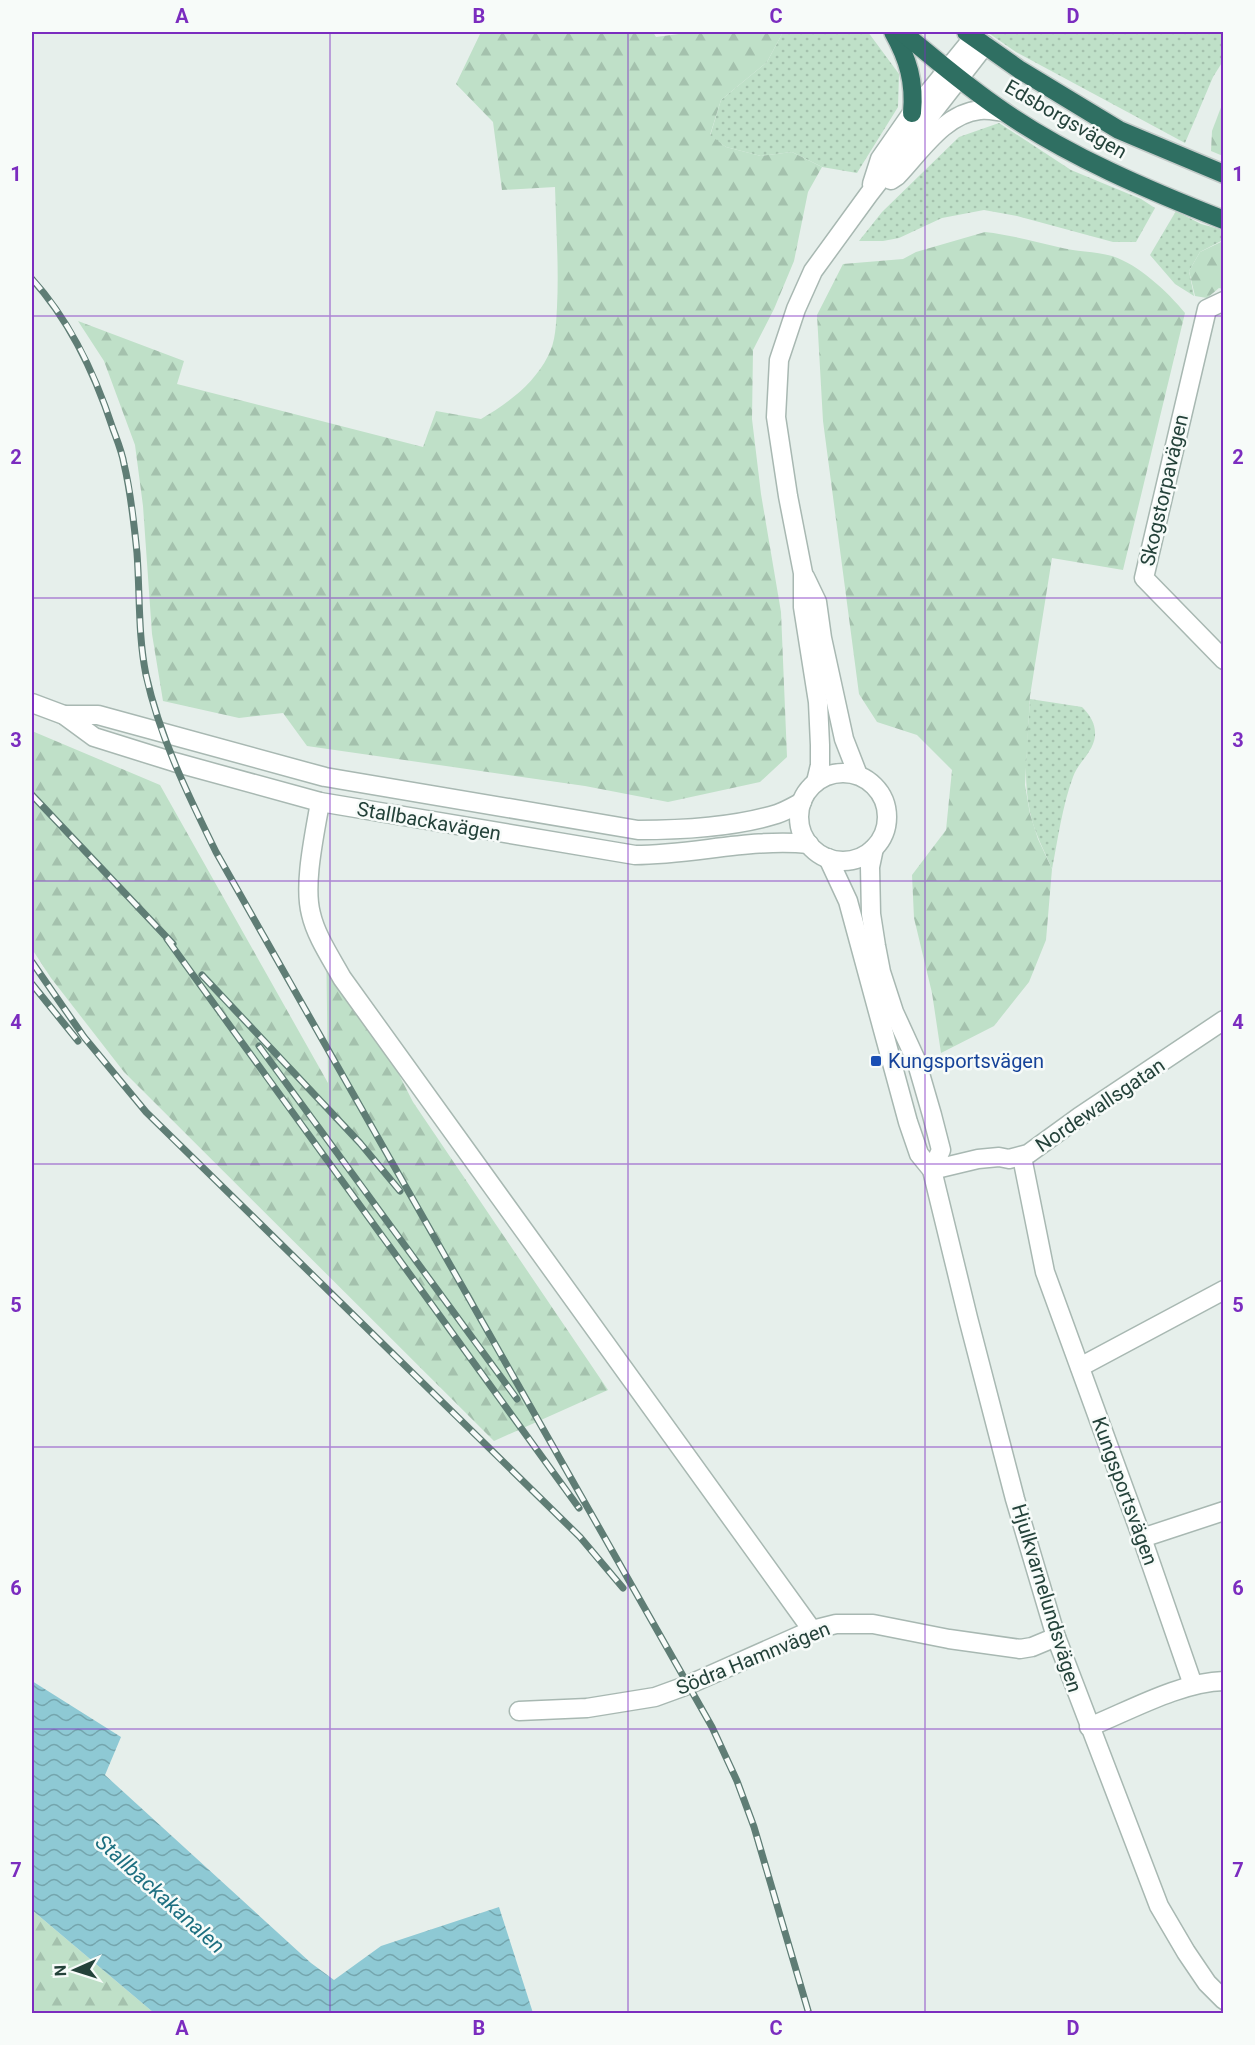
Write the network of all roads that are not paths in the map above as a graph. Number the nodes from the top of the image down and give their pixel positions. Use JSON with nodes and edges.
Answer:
{"nodes":[{"id":1,"x":893,"y":32,"type":"edge"},
{"id":2,"x":902,"y":32,"type":"edge"},
{"id":3,"x":975,"y":38,"type":"edge"},
{"id":4,"x":953,"y":74,"type":"junction"},
{"id":5,"x":1004,"y":112,"type":"junction"},
{"id":6,"x":912,"y":113,"type":"junction"},
{"id":7,"x":1224,"y":174,"type":"edge"},
{"id":8,"x":869,"y":194,"type":"junction"},
{"id":9,"x":1224,"y":220,"type":"edge"},
{"id":10,"x":1224,"y":301,"type":"edge"},
{"id":11,"x":803,"y":573,"type":"junction"},
{"id":12,"x":1224,"y":660,"type":"edge"},
{"id":13,"x":32,"y":703,"type":"edge"},
{"id":14,"x":64,"y":716,"type":"junction"},
{"id":15,"x":858,"y":775,"type":"junction"},
{"id":16,"x":816,"y":782,"type":"junction"},
{"id":17,"x":320,"y":802,"type":"junction"},
{"id":18,"x":802,"y":802,"type":"junction"},
{"id":19,"x":809,"y":844,"type":"junction"},
{"id":20,"x":874,"y":848,"type":"junction"},
{"id":21,"x":828,"y":858,"type":"junction"},
{"id":22,"x":1224,"y":1020,"type":"edge"},
{"id":23,"x":1022,"y":1157,"type":"junction"},
{"id":24,"x":932,"y":1170,"type":"junction"},
{"id":25,"x":1224,"y":1290,"type":"edge"},
{"id":26,"x":1080,"y":1367,"type":"junction"},
{"id":27,"x":1224,"y":1511,"type":"edge"},
{"id":28,"x":1142,"y":1538,"type":"junction"},
{"id":29,"x":812,"y":1630,"type":"junction"},
{"id":30,"x":1056,"y":1637,"type":"junction"},
{"id":31,"x":1224,"y":1681,"type":"edge"},
{"id":32,"x":1193,"y":1685,"type":"junction"},
{"id":33,"x":519,"y":1711,"type":"dead end"},
{"id":34,"x":1089,"y":1727,"type":"junction"},
{"id":35,"x":1224,"y":2000,"type":"edge"}],
"edges":[{"from":1,"to":6,"type":"highway"},
{"from":2,"to":4,"type":"highway","name":"Edsborgsvägen"},
{"from":3,"to":4,"type":"street"},
{"from":3,"to":7,"type":"highway","name":"Edsborgsvägen"},
{"from":4,"to":5,"type":"highway","name":"Edsborgsvägen"},
{"from":4,"to":6,"type":"street"},
{"from":4,"to":8,"type":"street"},
{"from":5,"to":8,"type":"street"},
{"from":5,"to":9,"type":"highway","name":"Edsborgsvägen"},
{"from":6,"to":8,"type":"street"},
{"from":8,"to":11,"type":"street"},
{"from":10,"to":12,"type":"street","name":"Skogstorpavägen"},
{"from":11,"to":15,"type":"street"},
{"from":11,"to":16,"type":"street"},
{"from":13,"to":14,"type":"street","name":"Stallbackavägen"},
{"from":14,"to":17,"type":"street","name":"Stallbackavägen"},
{"from":14,"to":18,"type":"street","name":"Stallbackavägen"},
{"from":15,"to":16,"type":"street"},
{"from":15,"to":20,"type":"street"},
{"from":16,"to":18,"type":"street"},
{"from":17,"to":19,"type":"street","name":"Stallbackavägen"},
{"from":17,"to":29,"type":"street"},
{"from":18,"to":19,"type":"street"},
{"from":19,"to":21,"type":"street"},
{"from":20,"to":21,"type":"street"},
{"from":20,"to":24,"type":"street","name":"Hjulkvarnelundsvägen"},
{"from":21,"to":24,"type":"street","name":"Hjulkvarnelundsvägen"},
{"from":22,"to":23,"type":"street","name":"Nordewallsgatan"},
{"from":23,"to":24,"type":"street","name":"Nordewallsgatan"},
{"from":23,"to":26,"type":"street","name":"Kungsportsvägen"},
{"from":24,"to":30,"type":"street","name":"Hjulkvarnelundsvägen"},
{"from":25,"to":26,"type":"street"},
{"from":26,"to":28,"type":"street","name":"Kungsportsvägen"},
{"from":27,"to":28,"type":"street"},
{"from":28,"to":32,"type":"street","name":"Kungsportsvägen"},
{"from":29,"to":30,"type":"street","name":"Södra Hamnvägen"},
{"from":29,"to":33,"type":"street","name":"Södra Hamnvägen"},
{"from":30,"to":34,"type":"street","name":"Hjulkvarnelundsvägen"},
{"from":31,"to":32,"type":"street"},
{"from":32,"to":34,"type":"street"},
{"from":34,"to":35,"type":"street","name":"Hjulkvarnelundsvägen"}]}
